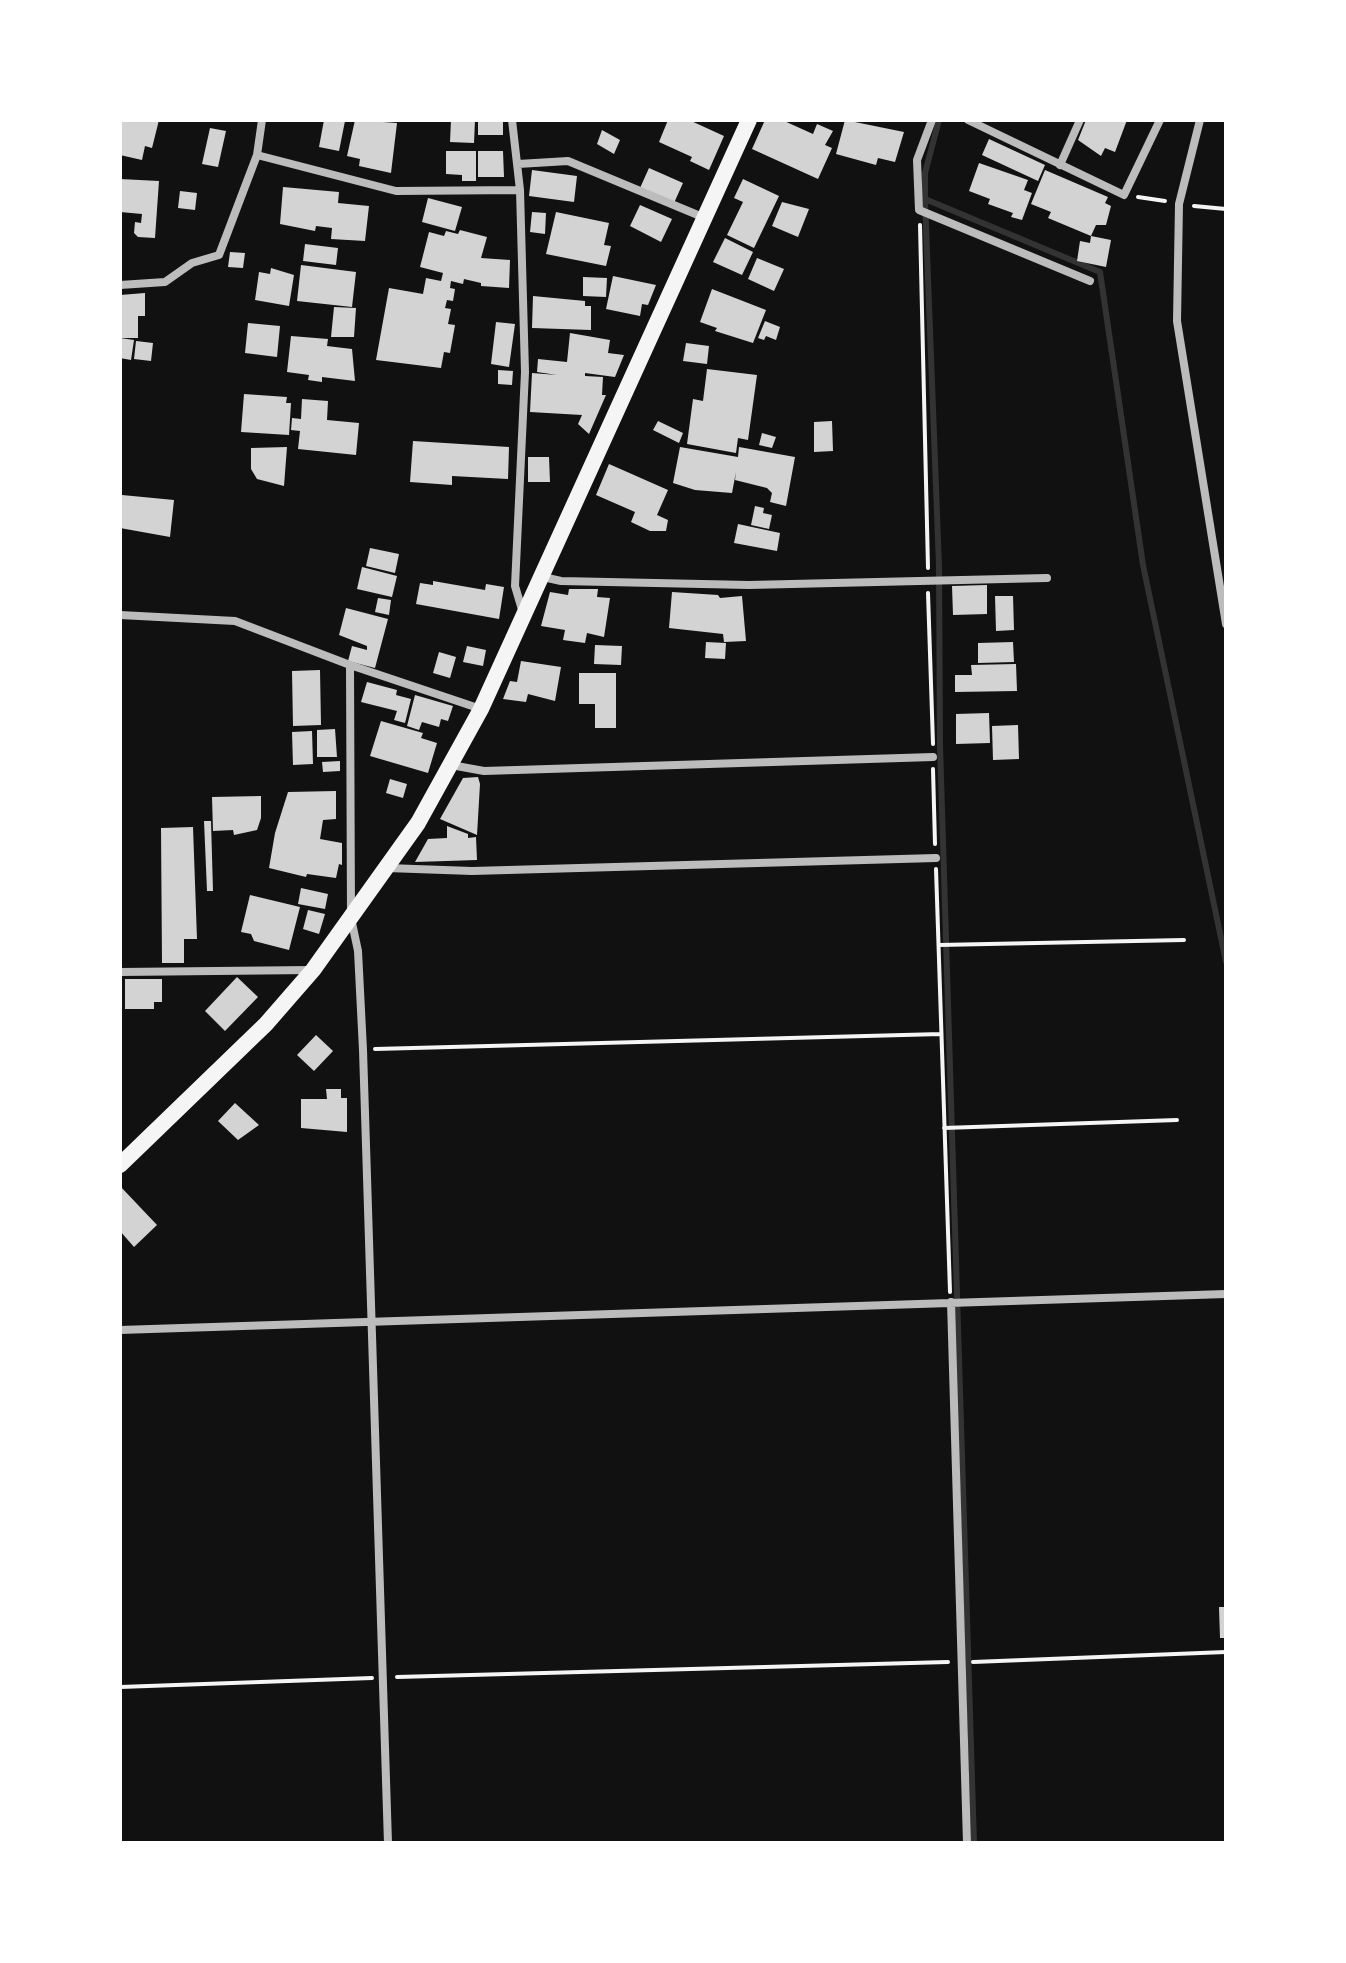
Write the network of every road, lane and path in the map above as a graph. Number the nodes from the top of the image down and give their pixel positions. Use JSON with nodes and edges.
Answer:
{"nodes":[{"id":1,"x":262,"y":120,"type":"edge"},
{"id":2,"x":512,"y":120,"type":"edge"},
{"id":3,"x":749,"y":120,"type":"edge"},
{"id":4,"x":932,"y":120,"type":"edge"},
{"id":5,"x":968,"y":120,"type":"edge"},
{"id":6,"x":1080,"y":120,"type":"edge"},
{"id":7,"x":1160,"y":120,"type":"edge"},
{"id":8,"x":1200,"y":120,"type":"edge"},
{"id":9,"x":257,"y":155,"type":"junction"},
{"id":10,"x":518,"y":164,"type":"junction"},
{"id":11,"x":1060,"y":165,"type":"junction"},
{"id":12,"x":520,"y":190,"type":"junction"},
{"id":13,"x":1124,"y":195,"type":"junction"},
{"id":14,"x":1179,"y":204,"type":"junction"},
{"id":15,"x":1226,"y":209,"type":"edge"},
{"id":16,"x":919,"y":210,"type":"junction"},
{"id":17,"x":705,"y":218,"type":"junction"},
{"id":18,"x":1090,"y":281,"type":"dead end"},
{"id":19,"x":120,"y":285,"type":"edge"},
{"id":20,"x":543,"y":577,"type":"junction"},
{"id":21,"x":1047,"y":578,"type":"dead end"},
{"id":22,"x":928,"y":580,"type":"junction"},
{"id":23,"x":120,"y":615,"type":"edge"},
{"id":24,"x":524,"y":618,"type":"junction"},
{"id":25,"x":1226,"y":624,"type":"edge"},
{"id":26,"x":350,"y":665,"type":"junction"},
{"id":27,"x":481,"y":709,"type":"junction"},
{"id":28,"x":933,"y":757,"type":"junction"},
{"id":29,"x":451,"y":765,"type":"junction"},
{"id":30,"x":936,"y":858,"type":"junction"},
{"id":31,"x":387,"y":868,"type":"junction"},
{"id":32,"x":351,"y":918,"type":"junction"},
{"id":33,"x":1184,"y":940,"type":"dead end"},
{"id":34,"x":938,"y":945,"type":"junction"},
{"id":35,"x":313,"y":970,"type":"junction"},
{"id":36,"x":120,"y":972,"type":"edge"},
{"id":37,"x":941,"y":1034,"type":"junction"},
{"id":38,"x":363,"y":1050,"type":"junction"},
{"id":39,"x":1177,"y":1120,"type":"dead end"},
{"id":40,"x":944,"y":1128,"type":"junction"},
{"id":41,"x":120,"y":1165,"type":"edge"},
{"id":42,"x":1226,"y":1294,"type":"edge"},
{"id":43,"x":951,"y":1302,"type":"junction"},
{"id":44,"x":372,"y":1322,"type":"junction"},
{"id":45,"x":120,"y":1330,"type":"edge"},
{"id":46,"x":1226,"y":1652,"type":"edge"},
{"id":47,"x":961,"y":1662,"type":"junction"},
{"id":48,"x":382,"y":1678,"type":"junction"},
{"id":49,"x":120,"y":1687,"type":"edge"},
{"id":50,"x":388,"y":1843,"type":"edge"},
{"id":51,"x":967,"y":1843,"type":"edge"}],
"edges":[{"from":1,"to":9,"type":"street"},
{"from":2,"to":10,"type":"street"},
{"from":3,"to":17,"type":"main road"},
{"from":4,"to":16,"type":"street"},
{"from":5,"to":11,"type":"street"},
{"from":6,"to":11,"type":"street"},
{"from":7,"to":13,"type":"street"},
{"from":8,"to":14,"type":"street"},
{"from":9,"to":12,"type":"street"},
{"from":9,"to":19,"type":"street"},
{"from":10,"to":12,"type":"street"},
{"from":10,"to":17,"type":"street"},
{"from":11,"to":13,"type":"street"},
{"from":12,"to":24,"type":"street"},
{"from":13,"to":14,"type":"path"},
{"from":14,"to":15,"type":"path"},
{"from":14,"to":25,"type":"street"},
{"from":16,"to":18,"type":"street"},
{"from":16,"to":22,"type":"path"},
{"from":17,"to":20,"type":"main road"},
{"from":20,"to":22,"type":"street"},
{"from":20,"to":24,"type":"main road"},
{"from":21,"to":22,"type":"street"},
{"from":22,"to":28,"type":"path"},
{"from":23,"to":26,"type":"street"},
{"from":24,"to":27,"type":"main road"},
{"from":26,"to":27,"type":"street"},
{"from":26,"to":32,"type":"street"},
{"from":27,"to":29,"type":"main road"},
{"from":28,"to":29,"type":"street"},
{"from":28,"to":30,"type":"path"},
{"from":29,"to":31,"type":"main road"},
{"from":30,"to":31,"type":"street"},
{"from":30,"to":34,"type":"path"},
{"from":31,"to":32,"type":"main road"},
{"from":32,"to":35,"type":"main road"},
{"from":32,"to":38,"type":"street"},
{"from":33,"to":34,"type":"path"},
{"from":34,"to":37,"type":"path"},
{"from":35,"to":36,"type":"street"},
{"from":35,"to":41,"type":"main road"},
{"from":37,"to":38,"type":"path"},
{"from":37,"to":40,"type":"path"},
{"from":38,"to":44,"type":"street"},
{"from":39,"to":40,"type":"path"},
{"from":40,"to":43,"type":"path"},
{"from":42,"to":43,"type":"street"},
{"from":43,"to":44,"type":"street"},
{"from":43,"to":47,"type":"street"},
{"from":44,"to":45,"type":"street"},
{"from":44,"to":48,"type":"street"},
{"from":46,"to":47,"type":"path"},
{"from":47,"to":48,"type":"path"},
{"from":47,"to":51,"type":"street"},
{"from":48,"to":49,"type":"path"},
{"from":48,"to":50,"type":"street"}]}
